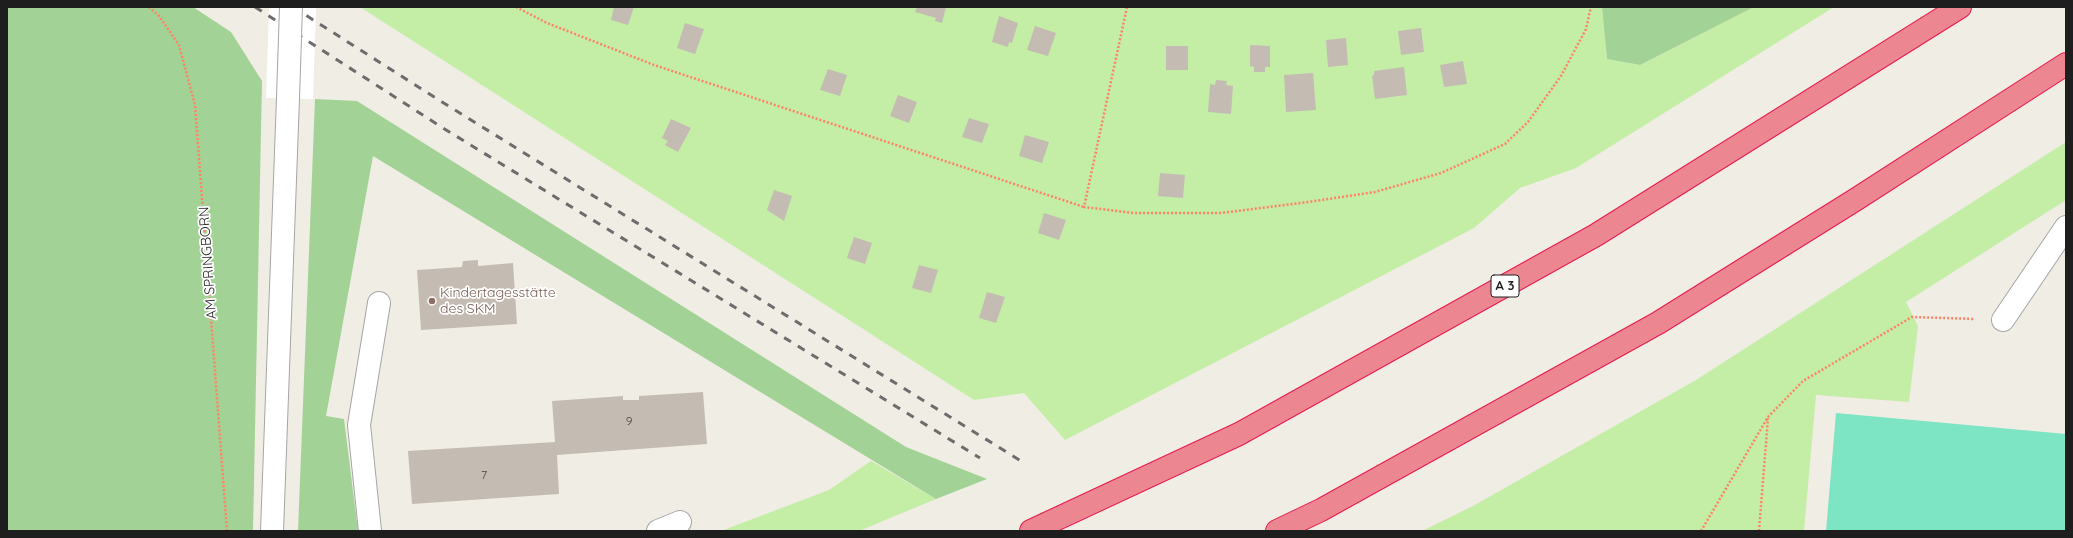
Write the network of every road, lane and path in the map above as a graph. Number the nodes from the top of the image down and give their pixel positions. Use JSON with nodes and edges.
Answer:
{"nodes":[{"id":1,"x":149,"y":7,"type":"edge"},
{"id":2,"x":291,"y":7,"type":"edge"},
{"id":3,"x":516,"y":7,"type":"edge"},
{"id":4,"x":1127,"y":7,"type":"edge"},
{"id":5,"x":1591,"y":7,"type":"edge"},
{"id":6,"x":1960,"y":7,"type":"edge"},
{"id":7,"x":2066,"y":64,"type":"edge"},
{"id":8,"x":1084,"y":208,"type":"junction"},
{"id":9,"x":2066,"y":227,"type":"edge"},
{"id":10,"x":379,"y":303,"type":"dead end"},
{"id":11,"x":2003,"y":320,"type":"joint"},
{"id":12,"x":1768,"y":417,"type":"junction"},
{"id":13,"x":680,"y":522,"type":"dead end"},
{"id":14,"x":227,"y":531,"type":"edge"},
{"id":15,"x":272,"y":531,"type":"edge"},
{"id":16,"x":370,"y":531,"type":"edge"},
{"id":17,"x":658,"y":531,"type":"edge"},
{"id":18,"x":1031,"y":531,"type":"edge"},
{"id":19,"x":1277,"y":531,"type":"edge"},
{"id":20,"x":1701,"y":531,"type":"edge"},
{"id":21,"x":1760,"y":531,"type":"edge"}],
"edges":[{"from":1,"to":14,"type":"path","name":"AM SPRINGBORN"},
{"from":2,"to":15,"type":"street","bridge":true},
{"from":3,"to":8,"type":"path"},
{"from":4,"to":8,"type":"path"},
{"from":5,"to":8,"type":"path"},
{"from":6,"to":18,"type":"highway","number":"A 3"},
{"from":7,"to":19,"type":"highway"},
{"from":9,"to":11,"type":"street"},
{"from":10,"to":16,"type":"street"},
{"from":11,"to":12,"type":"path"},
{"from":12,"to":20,"type":"path"},
{"from":12,"to":21,"type":"path"},
{"from":13,"to":17,"type":"street"}]}
